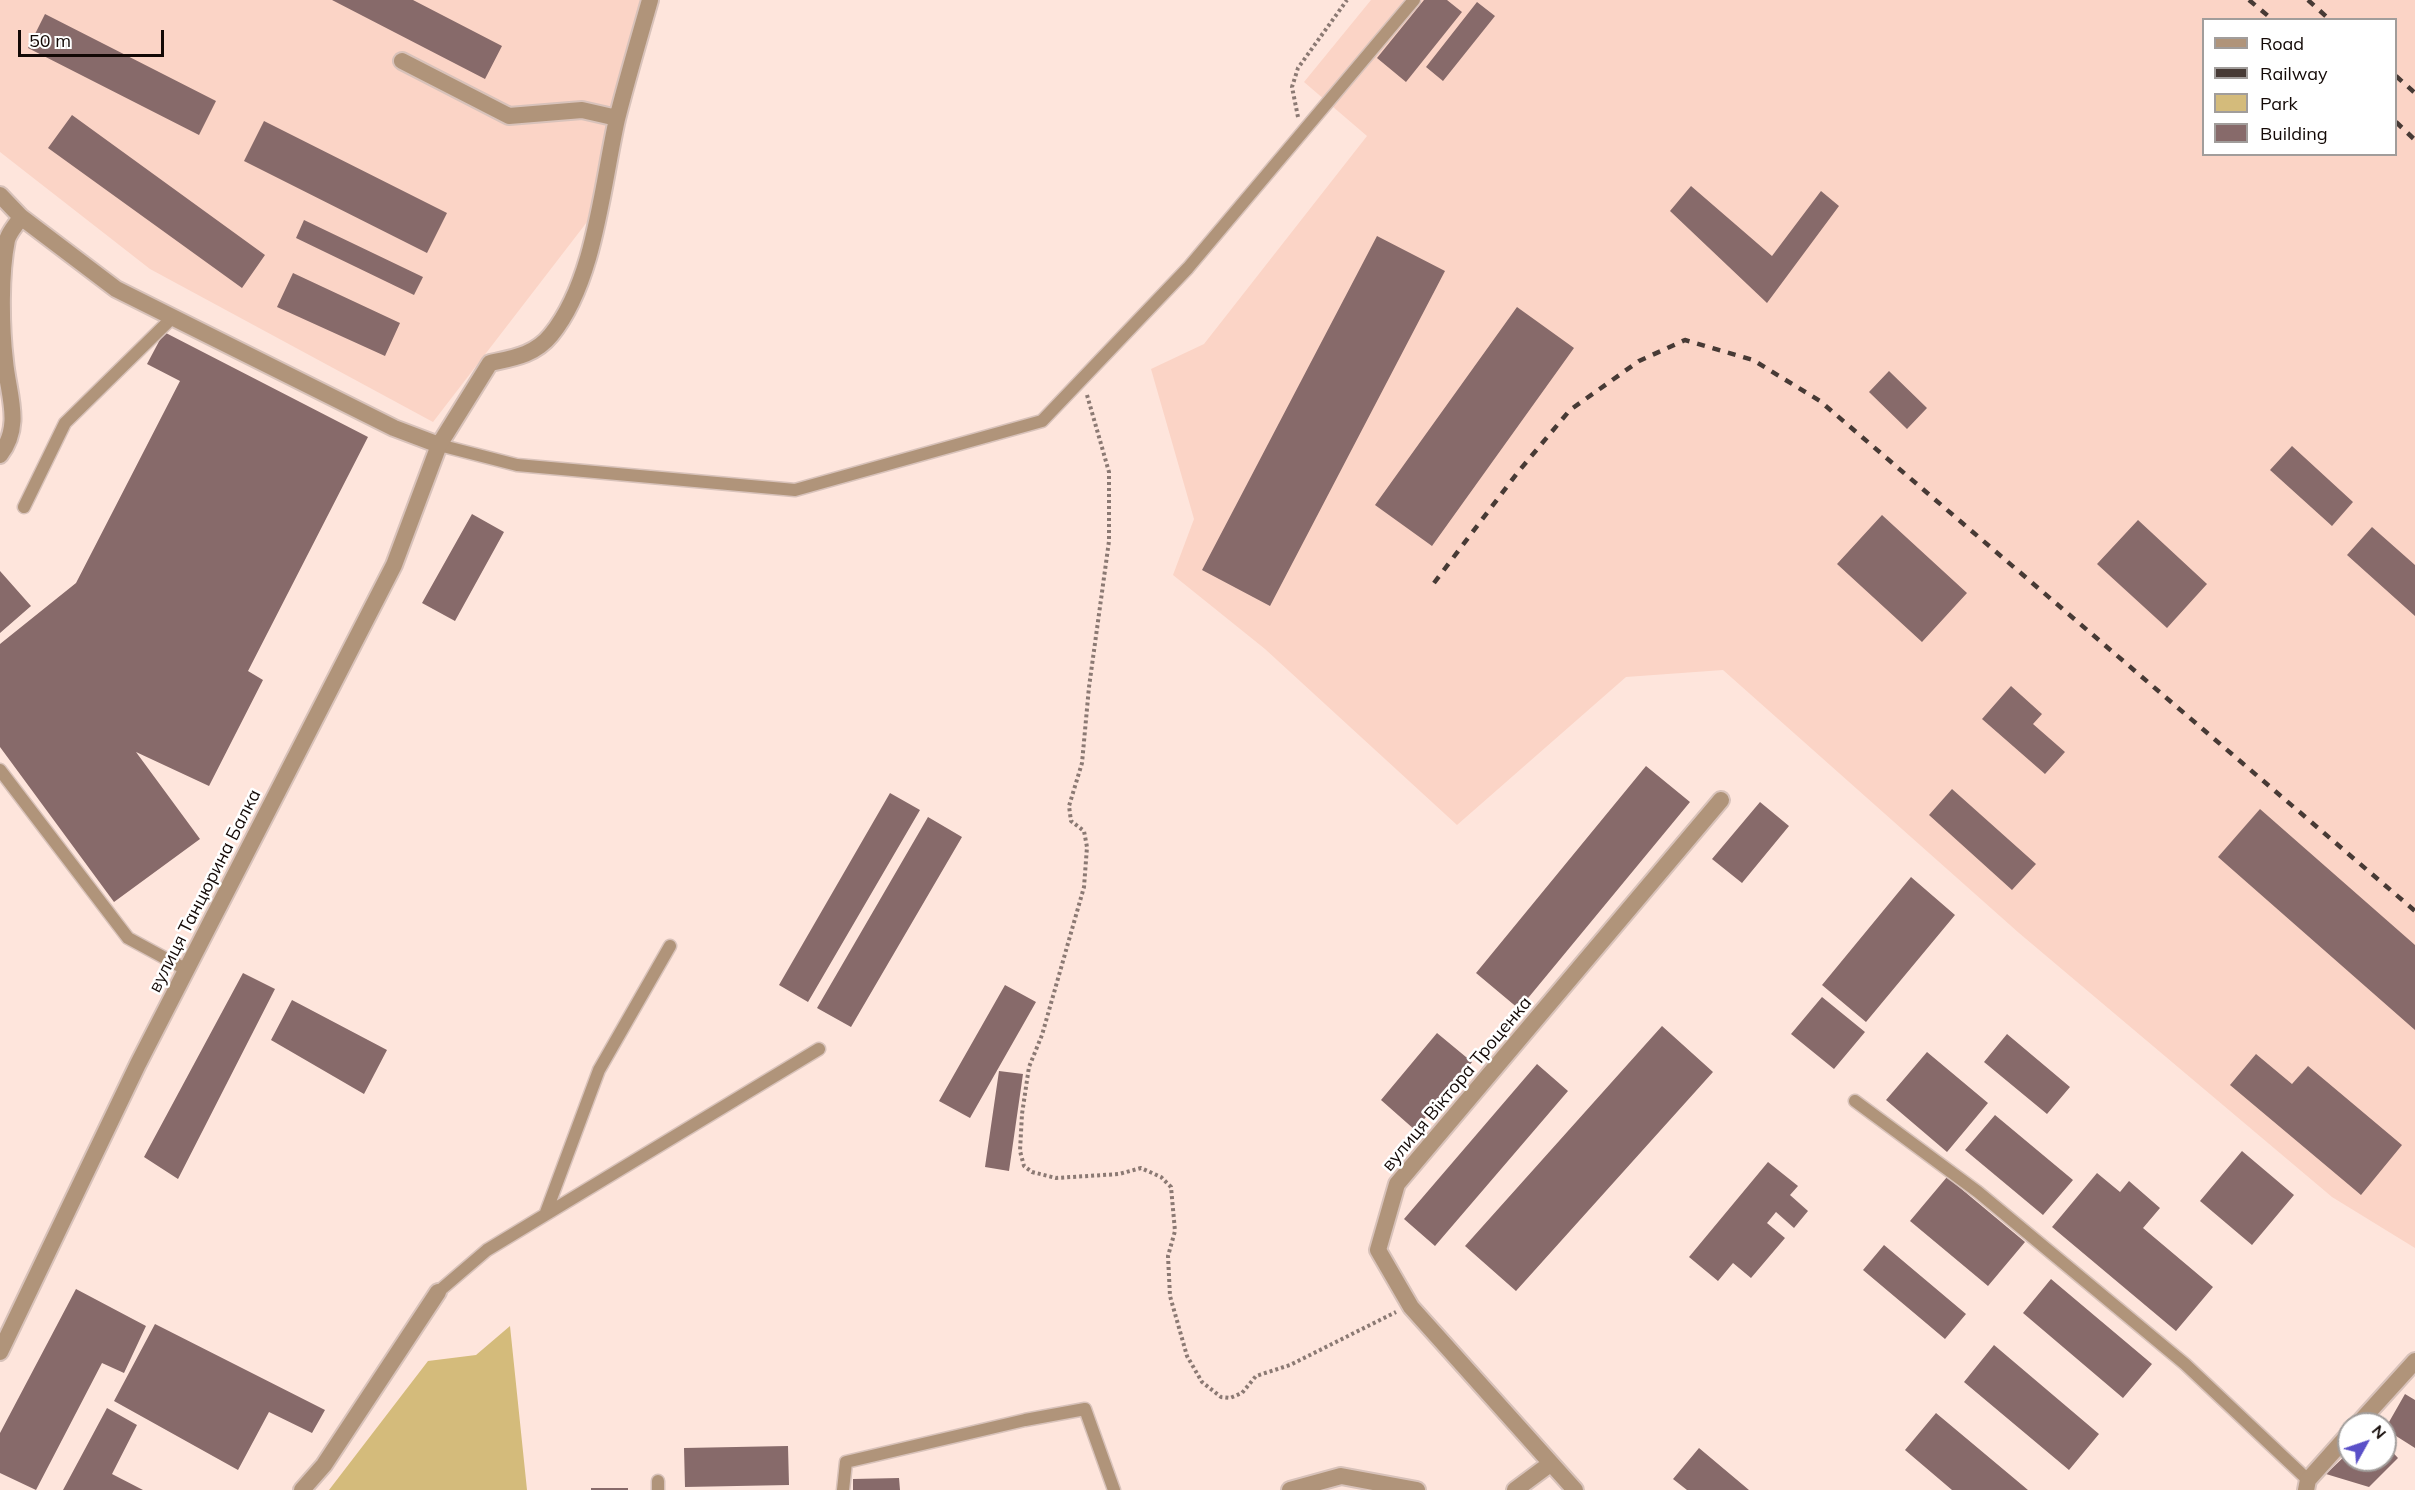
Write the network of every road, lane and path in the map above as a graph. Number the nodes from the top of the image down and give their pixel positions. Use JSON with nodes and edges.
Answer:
{"nodes":[{"id":1,"x":650,"y":0,"type":"edge"},
{"id":2,"x":1347,"y":0,"type":"edge"},
{"id":3,"x":1414,"y":0,"type":"edge"},
{"id":4,"x":402,"y":61,"type":"dead end"},
{"id":5,"x":617,"y":118,"type":"junction"},
{"id":6,"x":1303,"y":132,"type":"junction"},
{"id":7,"x":0,"y":195,"type":"edge"},
{"id":8,"x":21,"y":217,"type":"junction"},
{"id":9,"x":173,"y":317,"type":"junction"},
{"id":10,"x":2,"y":363,"type":"edge"},
{"id":11,"x":1080,"y":381,"type":"junction"},
{"id":12,"x":439,"y":445,"type":"junction"},
{"id":13,"x":0,"y":455,"type":"edge"},
{"id":14,"x":24,"y":507,"type":"dead end"},
{"id":15,"x":0,"y":770,"type":"edge"},
{"id":16,"x":1721,"y":800,"type":"dead end"},
{"id":17,"x":670,"y":946,"type":"dead end"},
{"id":18,"x":187,"y":970,"type":"junction"},
{"id":19,"x":819,"y":1049,"type":"dead end"},
{"id":20,"x":1855,"y":1101,"type":"dead end"},
{"id":21,"x":545,"y":1215,"type":"junction"},
{"id":22,"x":438,"y":1292,"type":"joint"},
{"id":23,"x":1411,"y":1307,"type":"junction"},
{"id":24,"x":0,"y":1352,"type":"edge"},
{"id":25,"x":2415,"y":1361,"type":"edge"},
{"id":26,"x":2369,"y":1412,"type":"edge"},
{"id":27,"x":2337,"y":1449,"type":"edge"},
{"id":28,"x":1551,"y":1464,"type":"junction"},
{"id":29,"x":2307,"y":1485,"type":"edge"},
{"id":30,"x":302,"y":1490,"type":"edge"},
{"id":31,"x":843,"y":1490,"type":"edge"},
{"id":32,"x":1114,"y":1490,"type":"edge"},
{"id":33,"x":1290,"y":1490,"type":"edge"},
{"id":34,"x":1417,"y":1490,"type":"edge"},
{"id":35,"x":1515,"y":1490,"type":"edge"},
{"id":36,"x":1575,"y":1490,"type":"edge"}],
"edges":[{"from":1,"to":5,"type":"street","name":"вулиця Танцюрина Балка"},
{"from":2,"to":6,"type":"path"},
{"from":3,"to":6,"type":"lane"},
{"from":4,"to":5,"type":"street"},
{"from":5,"to":12,"type":"street","name":"вулиця Танцюрина Балка"},
{"from":6,"to":11,"type":"lane"},
{"from":7,"to":8,"type":"street"},
{"from":8,"to":9,"type":"street"},
{"from":8,"to":10,"type":"street"},
{"from":9,"to":12,"type":"street"},
{"from":9,"to":14,"type":"lane"},
{"from":10,"to":13,"type":"street"},
{"from":11,"to":12,"type":"lane"},
{"from":11,"to":23,"type":"path"},
{"from":12,"to":18,"type":"street","name":"вулиця Танцюрина Балка"},
{"from":15,"to":18,"type":"lane"},
{"from":16,"to":23,"type":"street","name":"вулиця Віктора Троценка"},
{"from":17,"to":21,"type":"lane"},
{"from":18,"to":24,"type":"street","name":"вулиця Танцюрина Балка"},
{"from":19,"to":21,"type":"lane"},
{"from":20,"to":29,"type":"lane"},
{"from":21,"to":22,"type":"lane"},
{"from":22,"to":30,"type":"street"},
{"from":23,"to":28,"type":"street","name":"вулиця Віктора Троценка"},
{"from":25,"to":26,"type":"street"},
{"from":27,"to":29,"type":"street"},
{"from":28,"to":35,"type":"street"},
{"from":28,"to":36,"type":"street","name":"вулиця Віктора Троценка"},
{"from":31,"to":32,"type":"lane"},
{"from":33,"to":34,"type":"street"}]}
